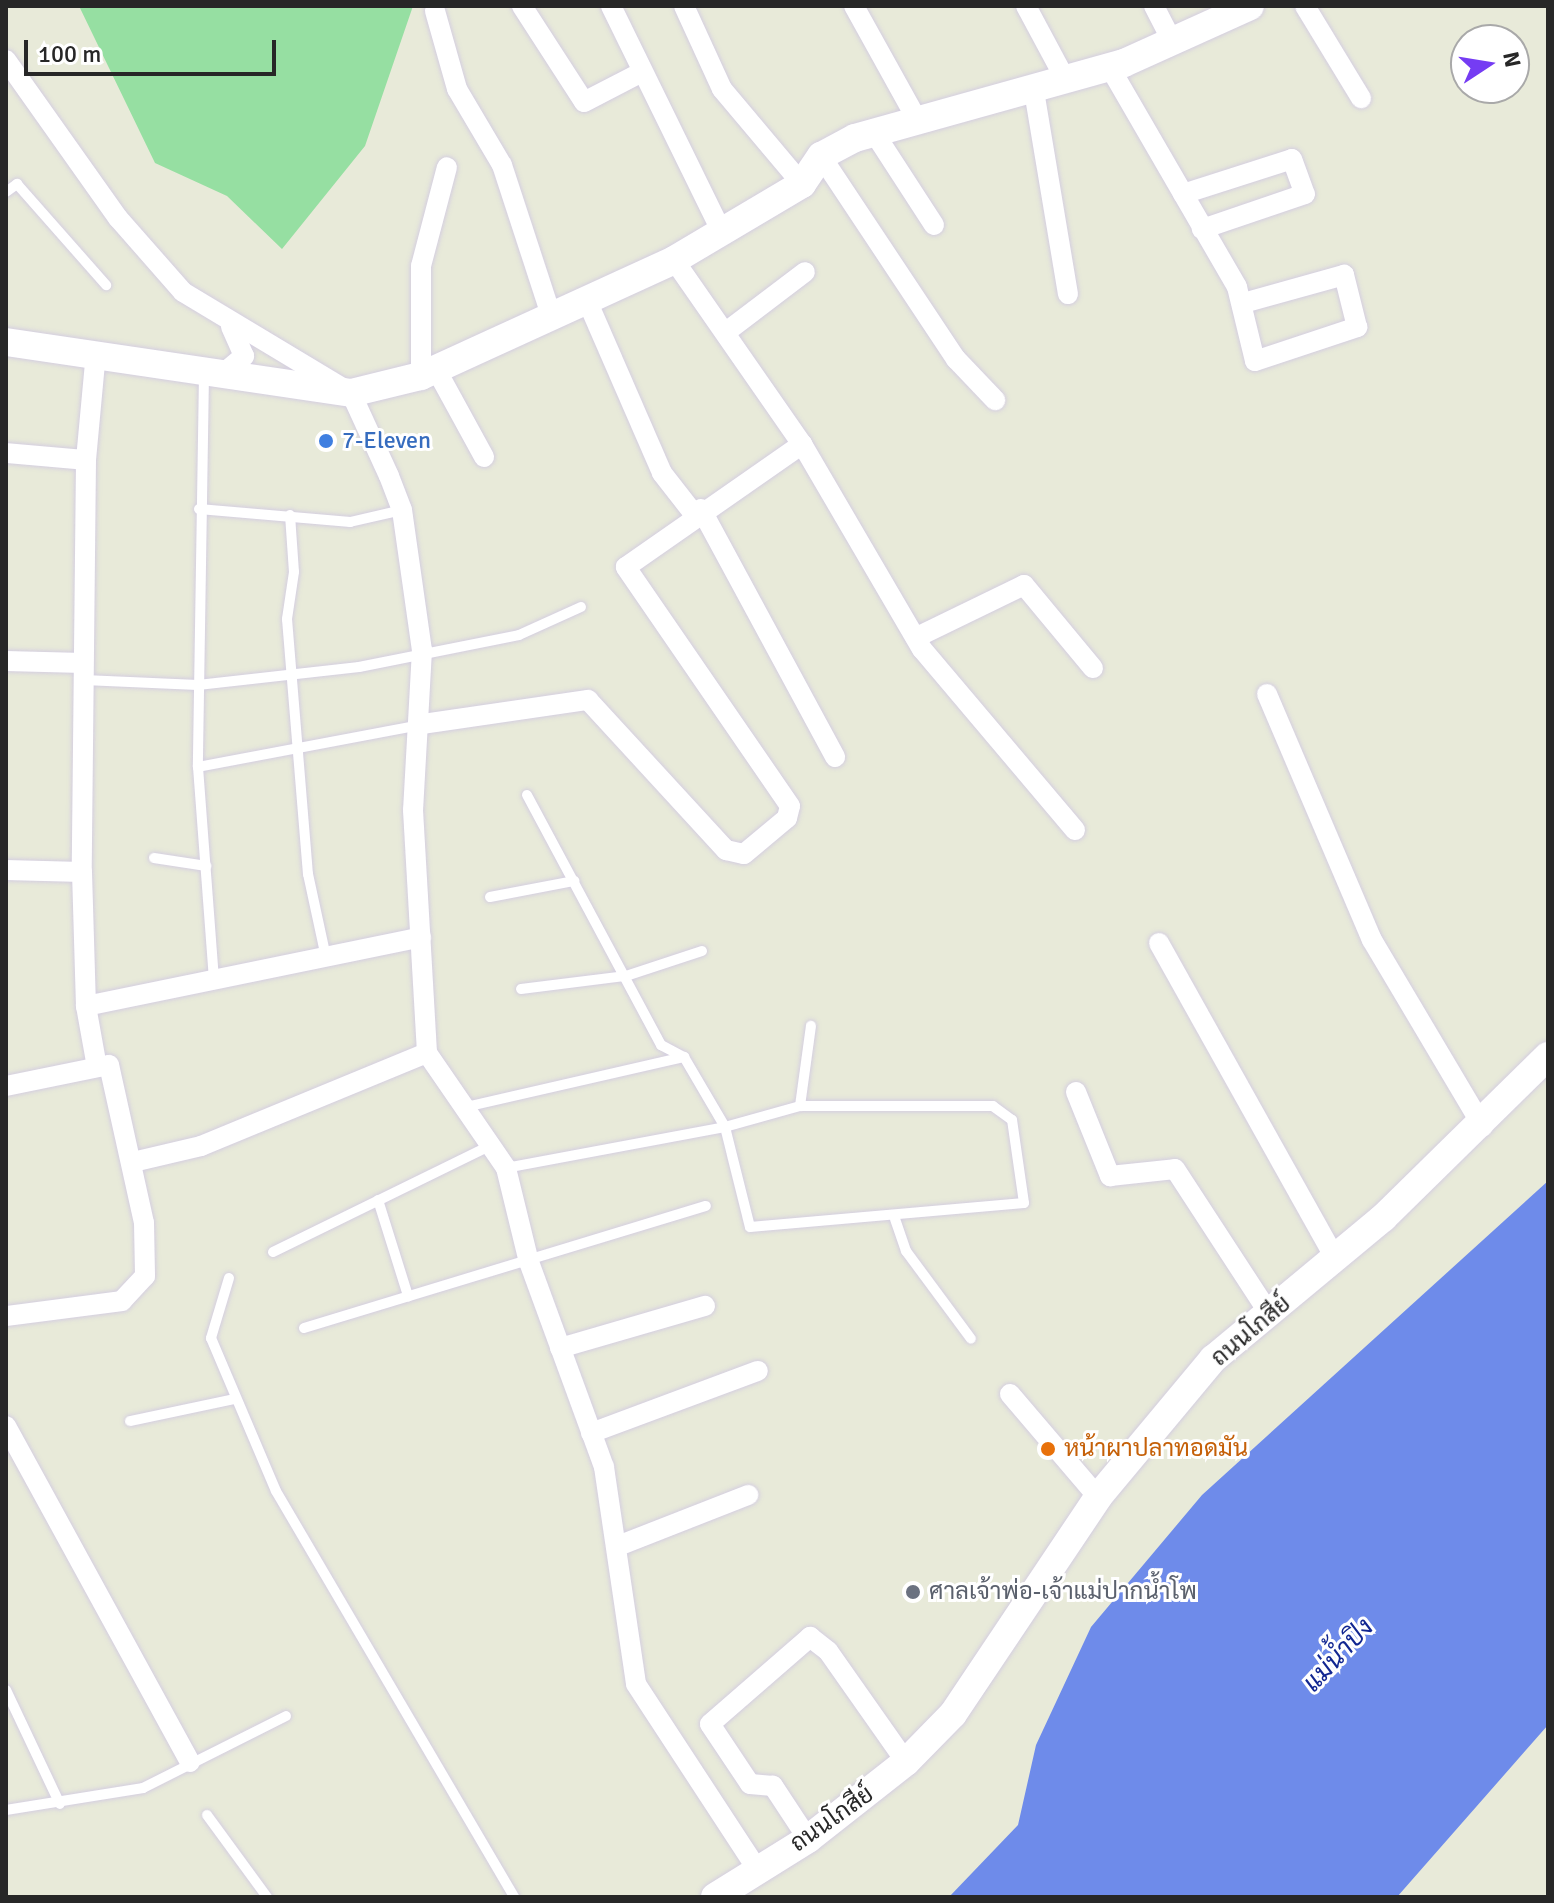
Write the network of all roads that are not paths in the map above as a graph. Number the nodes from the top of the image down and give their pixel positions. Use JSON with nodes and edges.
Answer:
{"nodes":[{"id":1,"x":522,"y":6,"type":"edge"},
{"id":2,"x":611,"y":6,"type":"edge"},
{"id":3,"x":684,"y":6,"type":"edge"},
{"id":4,"x":854,"y":6,"type":"edge"},
{"id":5,"x":1026,"y":6,"type":"edge"},
{"id":6,"x":1154,"y":6,"type":"edge"},
{"id":7,"x":1250,"y":6,"type":"edge"},
{"id":8,"x":1305,"y":6,"type":"edge"},
{"id":9,"x":435,"y":11,"type":"dead end"},
{"id":10,"x":1173,"y":43,"type":"junction"},
{"id":11,"x":6,"y":60,"type":"edge"},
{"id":12,"x":1109,"y":66,"type":"junction"},
{"id":13,"x":642,"y":72,"type":"junction"},
{"id":14,"x":1064,"y":77,"type":"junction"},
{"id":15,"x":1033,"y":85,"type":"junction"},
{"id":16,"x":1361,"y":98,"type":"dead end"},
{"id":17,"x":915,"y":116,"type":"junction"},
{"id":18,"x":873,"y":131,"type":"junction"},
{"id":19,"x":821,"y":156,"type":"junction"},
{"id":20,"x":447,"y":167,"type":"dead end"},
{"id":21,"x":802,"y":184,"type":"junction"},
{"id":22,"x":6,"y":192,"type":"edge"},
{"id":23,"x":1183,"y":194,"type":"junction"},
{"id":24,"x":934,"y":225,"type":"dead end"},
{"id":25,"x":1202,"y":229,"type":"junction"},
{"id":26,"x":722,"y":233,"type":"junction"},
{"id":27,"x":674,"y":260,"type":"junction"},
{"id":28,"x":805,"y":272,"type":"dead end"},
{"id":29,"x":106,"y":285,"type":"dead end"},
{"id":30,"x":1068,"y":294,"type":"dead end"},
{"id":31,"x":1243,"y":303,"type":"junction"},
{"id":32,"x":589,"y":305,"type":"junction"},
{"id":33,"x":552,"y":318,"type":"junction"},
{"id":34,"x":226,"y":322,"type":"junction"},
{"id":35,"x":726,"y":332,"type":"junction"},
{"id":36,"x":6,"y":342,"type":"edge"},
{"id":37,"x":96,"y":352,"type":"junction"},
{"id":38,"x":215,"y":371,"type":"junction"},
{"id":39,"x":429,"y":373,"type":"junction"},
{"id":40,"x":351,"y":393,"type":"junction"},
{"id":41,"x":995,"y":400,"type":"dead end"},
{"id":42,"x":802,"y":444,"type":"junction"},
{"id":43,"x":6,"y":453,"type":"edge"},
{"id":44,"x":484,"y":457,"type":"dead end"},
{"id":45,"x":86,"y":460,"type":"junction"},
{"id":46,"x":199,"y":509,"type":"junction"},
{"id":47,"x":402,"y":510,"type":"junction"},
{"id":48,"x":698,"y":511,"type":"junction"},
{"id":49,"x":290,"y":515,"type":"junction"},
{"id":50,"x":581,"y":607,"type":"dead end"},
{"id":51,"x":917,"y":637,"type":"junction"},
{"id":52,"x":422,"y":650,"type":"junction"},
{"id":53,"x":6,"y":661,"type":"edge"},
{"id":54,"x":1093,"y":668,"type":"dead end"},
{"id":55,"x":83,"y":671,"type":"junction"},
{"id":56,"x":293,"y":675,"type":"junction"},
{"id":57,"x":198,"y":685,"type":"junction"},
{"id":58,"x":1267,"y":694,"type":"dead end"},
{"id":59,"x":423,"y":724,"type":"junction"},
{"id":60,"x":298,"y":750,"type":"junction"},
{"id":61,"x":835,"y":757,"type":"dead end"},
{"id":62,"x":198,"y":767,"type":"junction"},
{"id":63,"x":527,"y":795,"type":"dead end"},
{"id":64,"x":1075,"y":830,"type":"dead end"},
{"id":65,"x":154,"y":858,"type":"dead end"},
{"id":66,"x":206,"y":866,"type":"junction"},
{"id":67,"x":6,"y":870,"type":"edge"},
{"id":68,"x":82,"y":872,"type":"junction"},
{"id":69,"x":574,"y":881,"type":"junction"},
{"id":70,"x":490,"y":897,"type":"dead end"},
{"id":71,"x":421,"y":937,"type":"junction"},
{"id":72,"x":1159,"y":943,"type":"dead end"},
{"id":73,"x":702,"y":951,"type":"dead end"},
{"id":74,"x":326,"y":957,"type":"junction"},
{"id":75,"x":626,"y":976,"type":"junction"},
{"id":76,"x":214,"y":980,"type":"junction"},
{"id":77,"x":521,"y":989,"type":"dead end"},
{"id":78,"x":86,"y":1006,"type":"junction"},
{"id":79,"x":811,"y":1026,"type":"dead end"},
{"id":80,"x":427,"y":1053,"type":"junction"},
{"id":81,"x":1548,"y":1056,"type":"edge"},
{"id":82,"x":684,"y":1057,"type":"junction"},
{"id":83,"x":97,"y":1067,"type":"junction"},
{"id":84,"x":6,"y":1086,"type":"edge"},
{"id":85,"x":1076,"y":1092,"type":"dead end"},
{"id":86,"x":470,"y":1106,"type":"junction"},
{"id":87,"x":800,"y":1106,"type":"junction"},
{"id":88,"x":725,"y":1127,"type":"junction"},
{"id":89,"x":1483,"y":1127,"type":"junction"},
{"id":90,"x":489,"y":1146,"type":"junction"},
{"id":91,"x":133,"y":1162,"type":"junction"},
{"id":92,"x":506,"y":1168,"type":"junction"},
{"id":93,"x":378,"y":1200,"type":"junction"},
{"id":94,"x":706,"y":1206,"type":"dead end"},
{"id":95,"x":895,"y":1219,"type":"junction"},
{"id":96,"x":273,"y":1252,"type":"dead end"},
{"id":97,"x":1336,"y":1260,"type":"junction"},
{"id":98,"x":529,"y":1262,"type":"junction"},
{"id":99,"x":229,"y":1278,"type":"dead end"},
{"id":100,"x":408,"y":1296,"type":"junction"},
{"id":101,"x":705,"y":1306,"type":"dead end"},
{"id":102,"x":1270,"y":1315,"type":"junction"},
{"id":103,"x":6,"y":1316,"type":"edge"},
{"id":104,"x":304,"y":1328,"type":"dead end"},
{"id":105,"x":971,"y":1339,"type":"dead end"},
{"id":106,"x":560,"y":1348,"type":"junction"},
{"id":107,"x":758,"y":1371,"type":"dead end"},
{"id":108,"x":1010,"y":1394,"type":"dead end"},
{"id":109,"x":234,"y":1399,"type":"junction"},
{"id":110,"x":130,"y":1421,"type":"dead end"},
{"id":111,"x":6,"y":1426,"type":"edge"},
{"id":112,"x":591,"y":1433,"type":"junction"},
{"id":113,"x":748,"y":1495,"type":"dead end"},
{"id":114,"x":1098,"y":1497,"type":"junction"},
{"id":115,"x":618,"y":1546,"type":"junction"},
{"id":116,"x":6,"y":1690,"type":"edge"},
{"id":117,"x":286,"y":1716,"type":"dead end"},
{"id":118,"x":190,"y":1762,"type":"junction"},
{"id":119,"x":906,"y":1762,"type":"junction"},
{"id":120,"x":60,"y":1804,"type":"junction"},
{"id":121,"x":6,"y":1810,"type":"edge"},
{"id":122,"x":207,"y":1815,"type":"dead end"},
{"id":123,"x":808,"y":1839,"type":"junction"},
{"id":124,"x":757,"y":1869,"type":"junction"},
{"id":125,"x":267,"y":1897,"type":"edge"},
{"id":126,"x":514,"y":1897,"type":"edge"},
{"id":127,"x":715,"y":1897,"type":"edge"}],
"edges":[{"from":1,"to":13,"type":"street"},
{"from":2,"to":13,"type":"street"},
{"from":3,"to":21,"type":"street"},
{"from":4,"to":17,"type":"street"},
{"from":5,"to":14,"type":"street"},
{"from":6,"to":10,"type":"street"},
{"from":7,"to":10,"type":"street"},
{"from":8,"to":16,"type":"street"},
{"from":9,"to":33,"type":"street"},
{"from":10,"to":12,"type":"street"},
{"from":11,"to":34,"type":"street"},
{"from":12,"to":14,"type":"street"},
{"from":12,"to":23,"type":"street"},
{"from":13,"to":26,"type":"street"},
{"from":14,"to":15,"type":"street"},
{"from":15,"to":17,"type":"street"},
{"from":15,"to":30,"type":"street"},
{"from":17,"to":18,"type":"street"},
{"from":18,"to":19,"type":"street"},
{"from":18,"to":24,"type":"street"},
{"from":19,"to":21,"type":"street"},
{"from":19,"to":41,"type":"street"},
{"from":20,"to":39,"type":"street"},
{"from":21,"to":26,"type":"street"},
{"from":22,"to":29,"type":"lane"},
{"from":23,"to":25,"type":"street"},
{"from":23,"to":25,"type":"street"},
{"from":25,"to":31,"type":"street"},
{"from":26,"to":27,"type":"street"},
{"from":27,"to":32,"type":"street"},
{"from":27,"to":35,"type":"street"},
{"from":28,"to":35,"type":"street"},
{"from":31,"to":31,"type":"street"},
{"from":32,"to":33,"type":"street"},
{"from":32,"to":48,"type":"street"},
{"from":33,"to":39,"type":"street"},
{"from":34,"to":38,"type":"street"},
{"from":34,"to":40,"type":"street"},
{"from":35,"to":42,"type":"street"},
{"from":36,"to":37,"type":"street"},
{"from":37,"to":38,"type":"street"},
{"from":37,"to":45,"type":"street"},
{"from":38,"to":40,"type":"street"},
{"from":38,"to":46,"type":"lane"},
{"from":39,"to":40,"type":"street"},
{"from":39,"to":44,"type":"street"},
{"from":40,"to":47,"type":"street"},
{"from":42,"to":48,"type":"street"},
{"from":42,"to":51,"type":"street"},
{"from":43,"to":45,"type":"street"},
{"from":45,"to":55,"type":"street"},
{"from":46,"to":49,"type":"lane"},
{"from":46,"to":57,"type":"lane"},
{"from":47,"to":49,"type":"lane"},
{"from":47,"to":52,"type":"street"},
{"from":48,"to":59,"type":"street"},
{"from":48,"to":61,"type":"street"},
{"from":49,"to":56,"type":"lane"},
{"from":50,"to":52,"type":"lane"},
{"from":51,"to":54,"type":"street"},
{"from":51,"to":64,"type":"street"},
{"from":52,"to":56,"type":"lane"},
{"from":52,"to":59,"type":"street"},
{"from":53,"to":55,"type":"street"},
{"from":55,"to":57,"type":"lane"},
{"from":55,"to":68,"type":"street"},
{"from":56,"to":57,"type":"lane"},
{"from":56,"to":60,"type":"lane"},
{"from":57,"to":62,"type":"lane"},
{"from":58,"to":89,"type":"street"},
{"from":59,"to":60,"type":"lane"},
{"from":59,"to":71,"type":"street"},
{"from":60,"to":62,"type":"lane"},
{"from":60,"to":74,"type":"lane"},
{"from":62,"to":66,"type":"lane"},
{"from":63,"to":69,"type":"lane"},
{"from":65,"to":66,"type":"lane"},
{"from":66,"to":76,"type":"lane"},
{"from":67,"to":68,"type":"street"},
{"from":68,"to":78,"type":"street"},
{"from":69,"to":70,"type":"lane"},
{"from":69,"to":75,"type":"lane"},
{"from":71,"to":74,"type":"street"},
{"from":71,"to":80,"type":"street"},
{"from":72,"to":97,"type":"street"},
{"from":73,"to":75,"type":"lane"},
{"from":74,"to":76,"type":"street"},
{"from":75,"to":77,"type":"lane"},
{"from":75,"to":82,"type":"lane"},
{"from":76,"to":78,"type":"street"},
{"from":78,"to":83,"type":"street"},
{"from":79,"to":87,"type":"lane"},
{"from":80,"to":86,"type":"street"},
{"from":80,"to":91,"type":"street"},
{"from":81,"to":89,"type":"street","name":"ถนนโกสีย์"},
{"from":82,"to":86,"type":"lane"},
{"from":82,"to":88,"type":"lane"},
{"from":83,"to":84,"type":"street"},
{"from":83,"to":91,"type":"street"},
{"from":85,"to":102,"type":"street"},
{"from":86,"to":90,"type":"street"},
{"from":87,"to":88,"type":"lane"},
{"from":87,"to":95,"type":"lane"},
{"from":88,"to":92,"type":"lane"},
{"from":88,"to":95,"type":"lane"},
{"from":89,"to":97,"type":"street","name":"ถนนโกสีย์"},
{"from":90,"to":92,"type":"street"},
{"from":90,"to":93,"type":"lane"},
{"from":91,"to":103,"type":"street"},
{"from":92,"to":98,"type":"street"},
{"from":93,"to":96,"type":"lane"},
{"from":93,"to":100,"type":"lane"},
{"from":94,"to":98,"type":"lane"},
{"from":95,"to":105,"type":"lane"},
{"from":97,"to":102,"type":"street","name":"ถนนโกสีย์"},
{"from":98,"to":100,"type":"lane"},
{"from":98,"to":106,"type":"street"},
{"from":99,"to":109,"type":"lane"},
{"from":100,"to":104,"type":"lane"},
{"from":101,"to":106,"type":"street"},
{"from":102,"to":114,"type":"street","name":"ถนนโกสีย์"},
{"from":106,"to":112,"type":"street"},
{"from":107,"to":112,"type":"street"},
{"from":108,"to":114,"type":"street"},
{"from":109,"to":110,"type":"lane"},
{"from":109,"to":126,"type":"lane"},
{"from":111,"to":118,"type":"street"},
{"from":112,"to":115,"type":"street"},
{"from":113,"to":115,"type":"street"},
{"from":114,"to":119,"type":"street","name":"ถนนโกสีย์"},
{"from":115,"to":124,"type":"street"},
{"from":116,"to":120,"type":"lane"},
{"from":117,"to":118,"type":"lane"},
{"from":118,"to":120,"type":"lane"},
{"from":119,"to":123,"type":"street","name":"ถนนโกสีย์"},
{"from":119,"to":123,"type":"street"},
{"from":120,"to":121,"type":"lane"},
{"from":122,"to":125,"type":"lane"},
{"from":123,"to":124,"type":"street","name":"ถนนโกสีย์"},
{"from":124,"to":127,"type":"street","name":"ถนนโกสีย์"}]}
